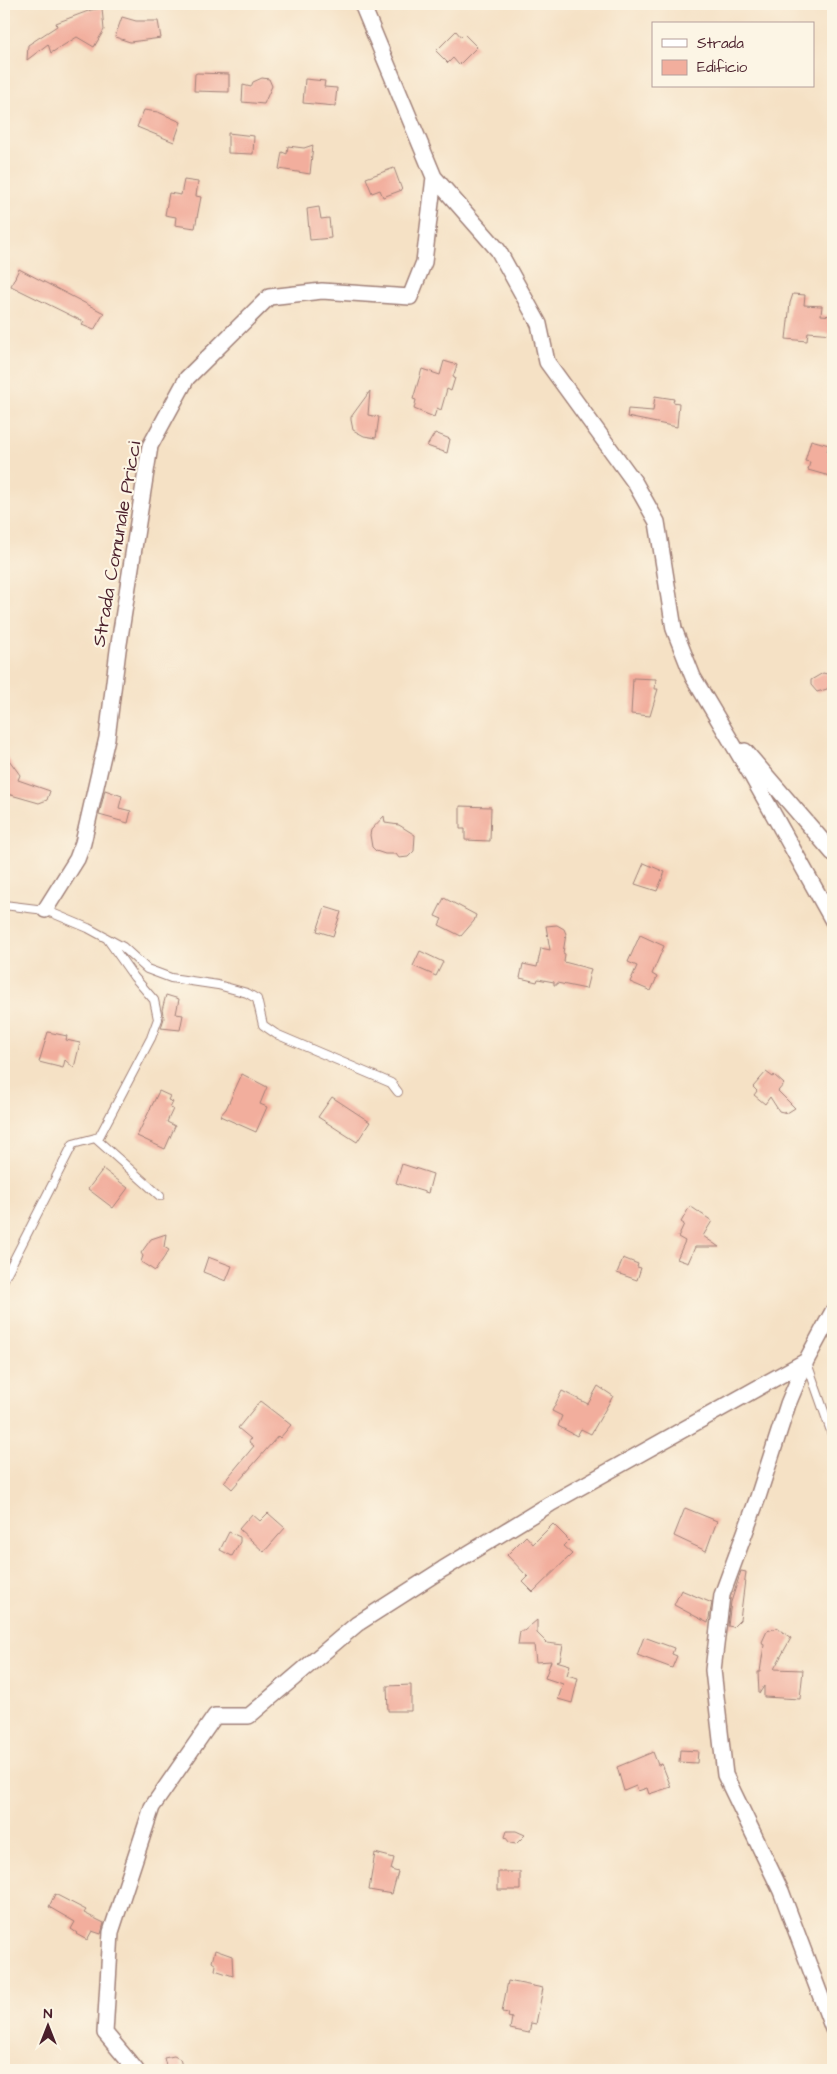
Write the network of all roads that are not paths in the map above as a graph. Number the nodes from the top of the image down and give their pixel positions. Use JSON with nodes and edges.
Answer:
{"nodes":[{"id":1,"x":362,"y":4,"type":"edge"},
{"id":2,"x":434,"y":177,"type":"junction"},
{"id":3,"x":718,"y":720,"type":"junction"},
{"id":4,"x":833,"y":853,"type":"edge"},
{"id":5,"x":4,"y":905,"type":"edge"},
{"id":6,"x":45,"y":910,"type":"junction"},
{"id":7,"x":833,"y":921,"type":"edge"},
{"id":8,"x":107,"y":938,"type":"junction"},
{"id":9,"x":398,"y":1092,"type":"dead end"},
{"id":10,"x":95,"y":1138,"type":"junction"},
{"id":11,"x":160,"y":1196,"type":"dead end"},
{"id":12,"x":4,"y":1280,"type":"edge"},
{"id":13,"x":833,"y":1311,"type":"edge"},
{"id":14,"x":806,"y":1361,"type":"junction"},
{"id":15,"x":833,"y":1437,"type":"edge"},
{"id":16,"x":833,"y":2029,"type":"edge"},
{"id":17,"x":136,"y":2070,"type":"edge"}],
"edges":[{"from":1,"to":2,"type":"street"},
{"from":2,"to":3,"type":"street"},
{"from":2,"to":6,"type":"street","name":"Strada Comunale Pricci"},
{"from":3,"to":4,"type":"street"},
{"from":3,"to":7,"type":"street"},
{"from":5,"to":6,"type":"lane"},
{"from":6,"to":8,"type":"lane"},
{"from":8,"to":9,"type":"lane"},
{"from":8,"to":10,"type":"lane"},
{"from":10,"to":11,"type":"lane"},
{"from":10,"to":12,"type":"lane"},
{"from":13,"to":14,"type":"street"},
{"from":14,"to":15,"type":"lane"},
{"from":14,"to":16,"type":"street"},
{"from":14,"to":17,"type":"street"}]}
